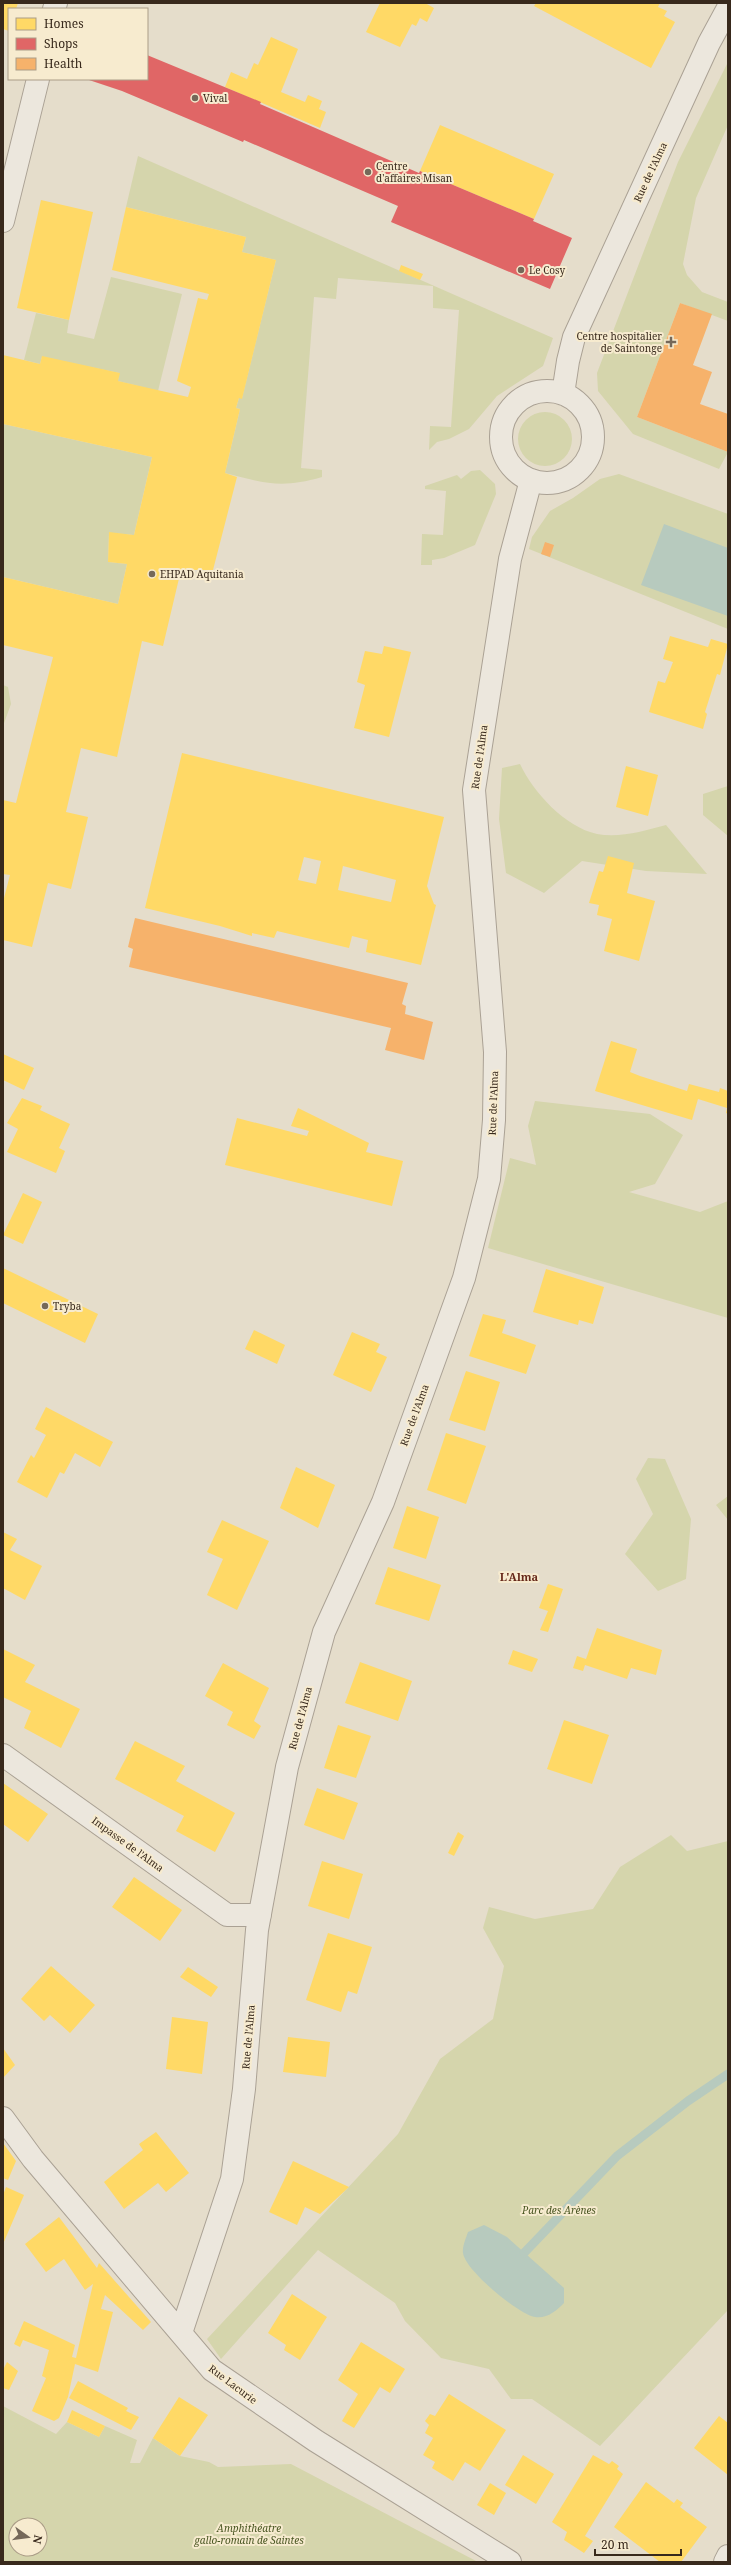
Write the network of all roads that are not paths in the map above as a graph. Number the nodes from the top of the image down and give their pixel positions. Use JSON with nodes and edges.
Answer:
{"nodes":[{"id":1,"x":728,"y":8,"type":"edge"},
{"id":2,"x":38,"y":80,"type":"edge"},
{"id":3,"x":3,"y":221,"type":"edge"},
{"id":4,"x":563,"y":394,"type":"junction"},
{"id":5,"x":531,"y":480,"type":"junction"},
{"id":6,"x":3,"y":1755,"type":"edge"},
{"id":7,"x":260,"y":1915,"type":"junction"},
{"id":8,"x":3,"y":2118,"type":"edge"},
{"id":9,"x":181,"y":2334,"type":"junction"},
{"id":10,"x":728,"y":2556,"type":"edge"},
{"id":11,"x":510,"y":2562,"type":"edge"},
{"id":12,"x":725,"y":2562,"type":"edge"}],
"edges":[{"from":1,"to":4,"type":"street","name":"Rue de l'Alma"},
{"from":2,"to":3,"type":"street"},
{"from":4,"to":5,"type":"street"},
{"from":4,"to":5,"type":"street"},
{"from":5,"to":7,"type":"street","name":"Rue de l'Alma"},
{"from":6,"to":7,"type":"street","name":"Impasse de l'Alma"},
{"from":7,"to":9,"type":"street","name":"Rue de l'Alma"},
{"from":8,"to":9,"type":"street","name":"Rue Lacurie"},
{"from":9,"to":11,"type":"street","name":"Rue Lacurie"},
{"from":10,"to":12,"type":"street"}]}
